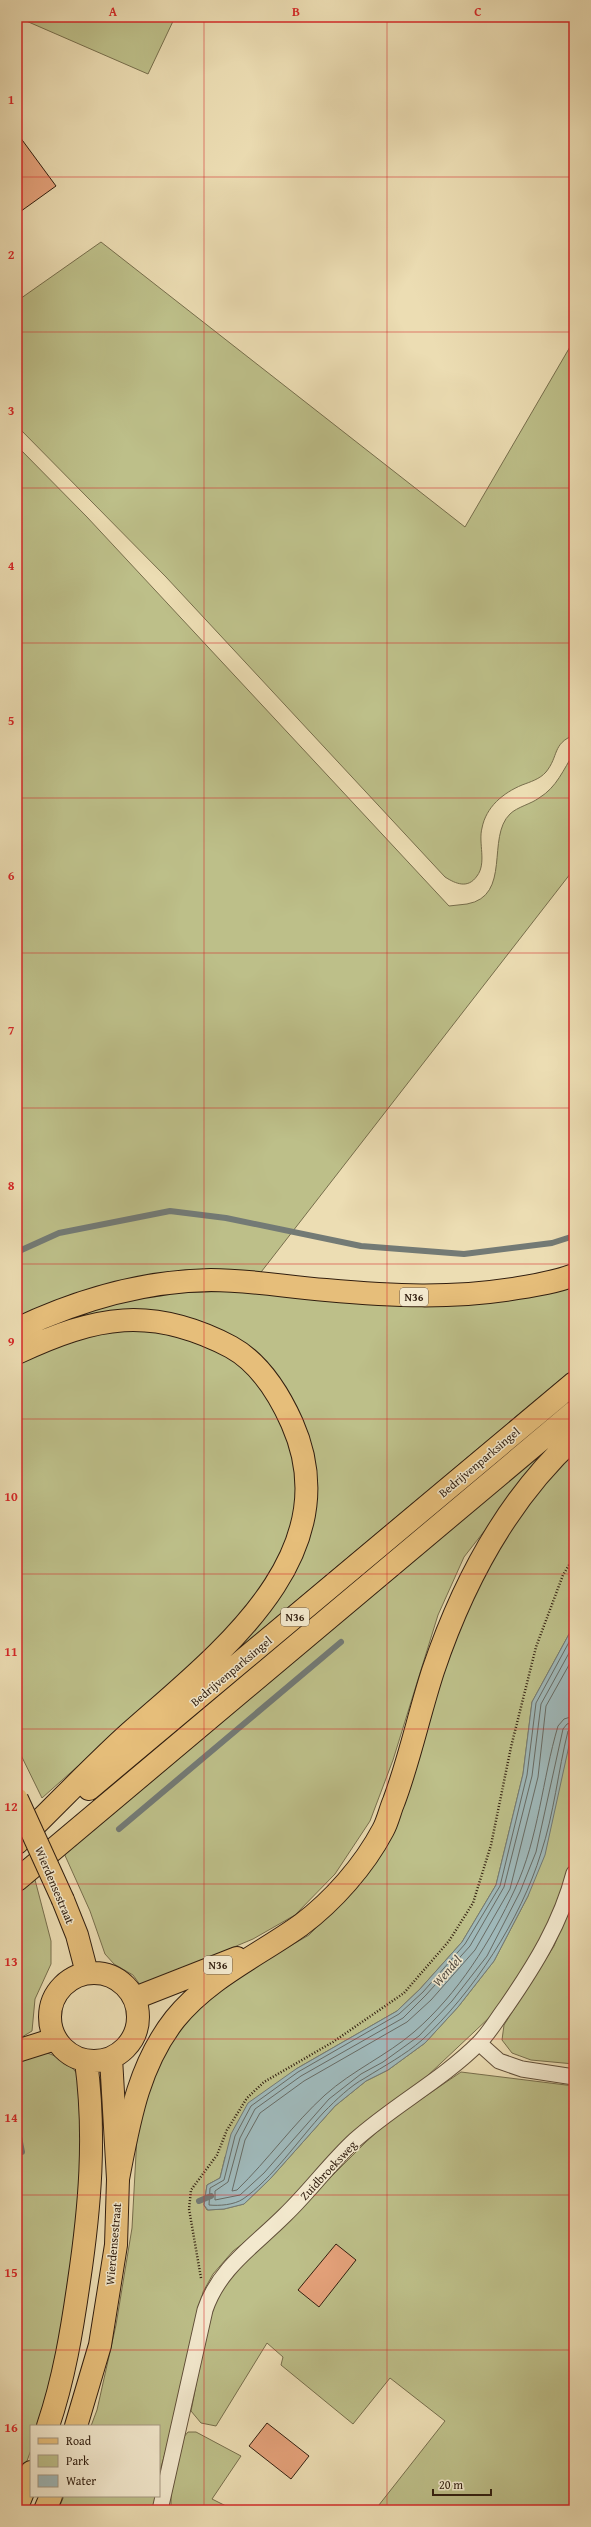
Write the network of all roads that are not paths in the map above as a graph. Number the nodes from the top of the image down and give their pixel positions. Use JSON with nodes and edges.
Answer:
{"nodes":[{"id":1,"x":574,"y":1275,"type":"edge"},
{"id":2,"x":17,"y":1329,"type":"edge"},
{"id":3,"x":17,"y":1352,"type":"edge"},
{"id":4,"x":574,"y":1383,"type":"edge"},
{"id":5,"x":574,"y":1412,"type":"edge"},
{"id":6,"x":574,"y":1438,"type":"edge"},
{"id":7,"x":17,"y":1799,"type":"edge"},
{"id":8,"x":17,"y":1843,"type":"edge"},
{"id":9,"x":17,"y":1852,"type":"edge"},
{"id":10,"x":574,"y":1873,"type":"edge"},
{"id":11,"x":17,"y":1880,"type":"edge"},
{"id":12,"x":262,"y":1948,"type":"junction"},
{"id":13,"x":87,"y":1973,"type":"junction"},
{"id":14,"x":135,"y":1998,"type":"junction"},
{"id":15,"x":55,"y":2039,"type":"junction"},
{"id":16,"x":479,"y":2043,"type":"junction"},
{"id":17,"x":17,"y":2051,"type":"edge"},
{"id":18,"x":111,"y":2058,"type":"junction"},
{"id":19,"x":86,"y":2061,"type":"junction"},
{"id":20,"x":574,"y":2077,"type":"edge"},
{"id":21,"x":118,"y":2179,"type":"junction"},
{"id":22,"x":48,"y":2425,"type":"edge"},
{"id":23,"x":76,"y":2425,"type":"edge"},
{"id":24,"x":30,"y":2474,"type":"edge"},
{"id":25,"x":51,"y":2497,"type":"edge"},
{"id":26,"x":17,"y":2507,"type":"edge"},
{"id":27,"x":45,"y":2510,"type":"edge"},
{"id":28,"x":160,"y":2510,"type":"edge"}],
"edges":[{"from":1,"to":2,"type":"main road","number":"N36"},
{"from":3,"to":8,"type":"main road","number":"N36"},
{"from":4,"to":9,"type":"main road","name":"Bedrijvenparksingel","number":"N36"},
{"from":5,"to":11,"type":"main road","name":"Bedrijvenparksingel","number":"N36"},
{"from":6,"to":12,"type":"main road","number":"N36"},
{"from":7,"to":13,"type":"main road","name":"Wierdensestraat","bridge":true},
{"from":10,"to":16,"type":"street","name":"Zuidbroeksweg"},
{"from":12,"to":14,"type":"main road","number":"N36"},
{"from":12,"to":21,"type":"main road"},
{"from":13,"to":14,"type":"main road"},
{"from":13,"to":15,"type":"main road"},
{"from":14,"to":18,"type":"main road"},
{"from":15,"to":17,"type":"main road"},
{"from":15,"to":19,"type":"main road"},
{"from":16,"to":20,"type":"street"},
{"from":16,"to":28,"type":"street","name":"Zuidbroeksweg"},
{"from":18,"to":19,"type":"main road"},
{"from":18,"to":21,"type":"main road","name":"Wierdensestraat"},
{"from":19,"to":22,"type":"main road"},
{"from":21,"to":23,"type":"main road","name":"Wierdensestraat"},
{"from":24,"to":26,"type":"main road"},
{"from":25,"to":27,"type":"main road"}]}
